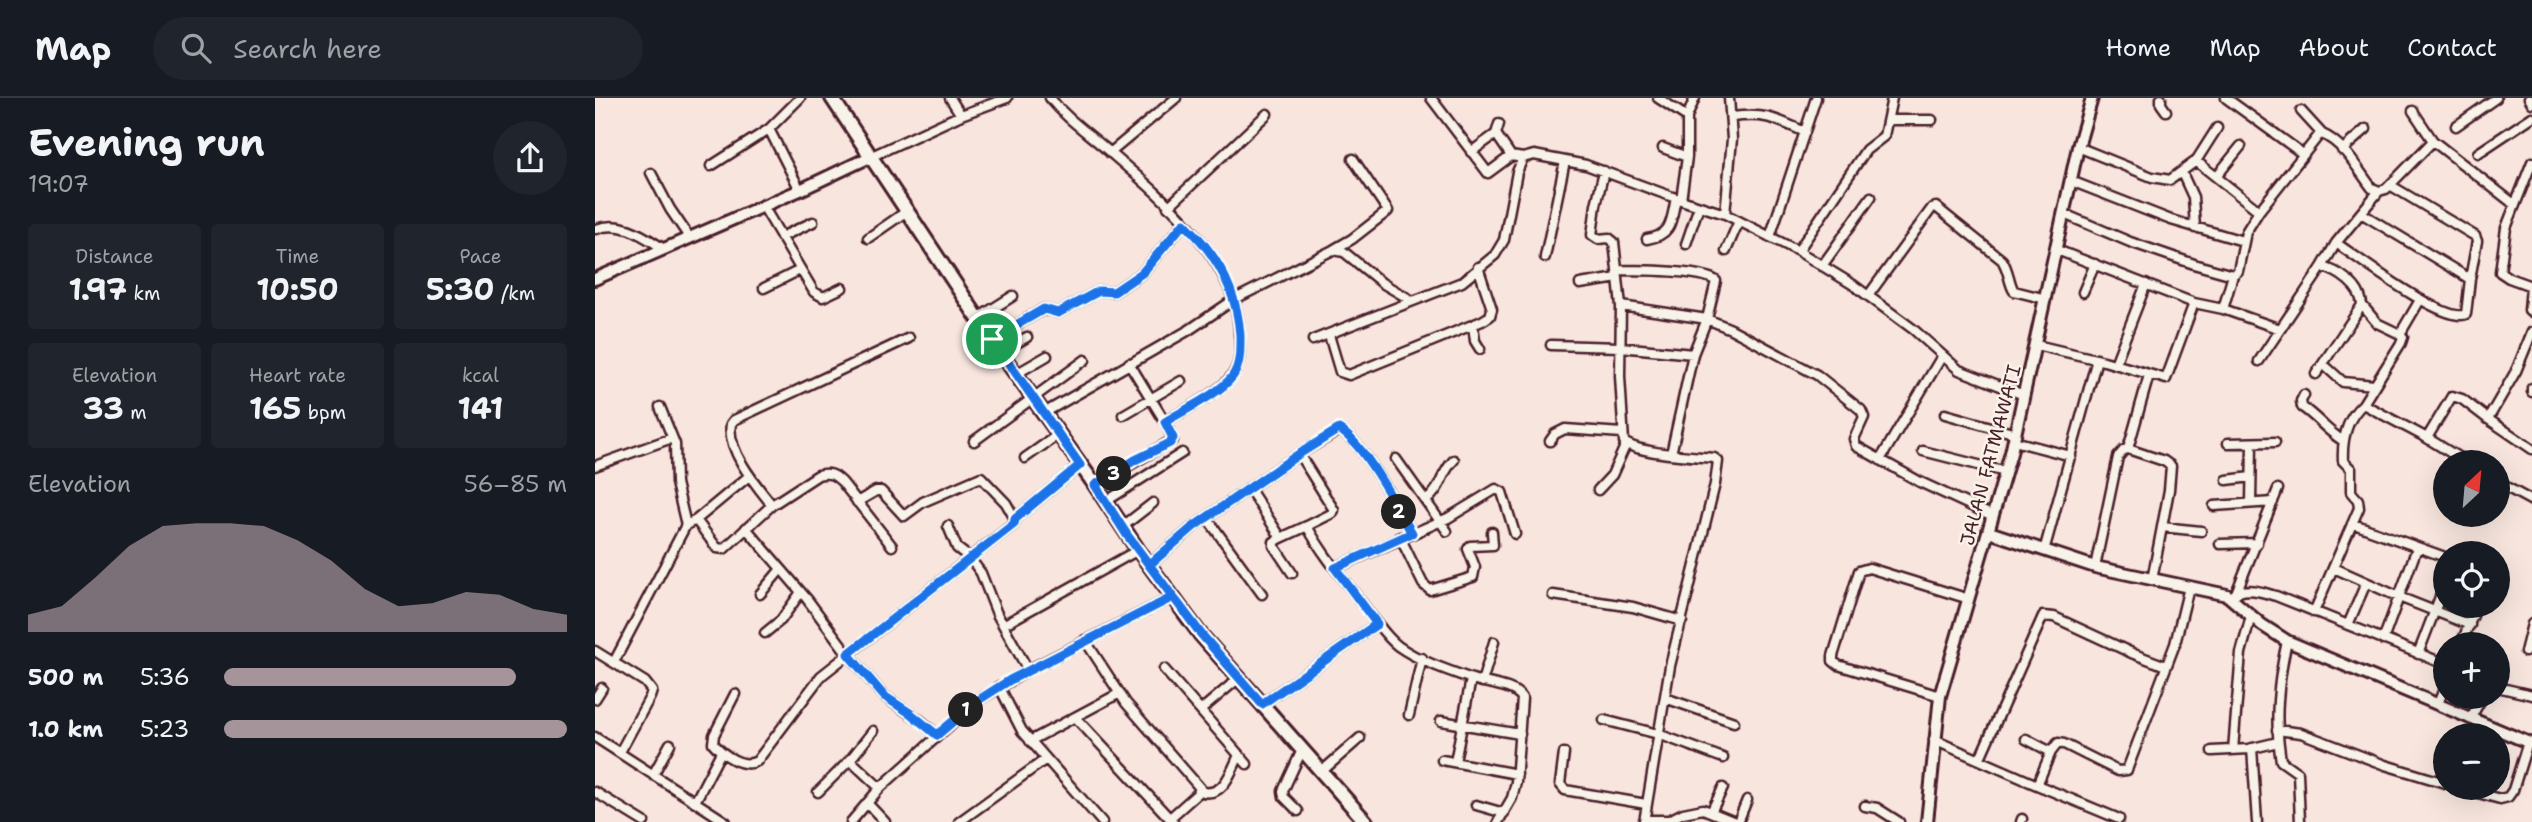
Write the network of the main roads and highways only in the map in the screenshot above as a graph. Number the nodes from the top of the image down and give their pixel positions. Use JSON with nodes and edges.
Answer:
{"nodes":[{"id":1,"x":832,"y":98,"type":"edge"},
{"id":2,"x":1366,"y":822,"type":"edge"}],
"edges":[{"from":1,"to":2,"type":"main road"}]}
